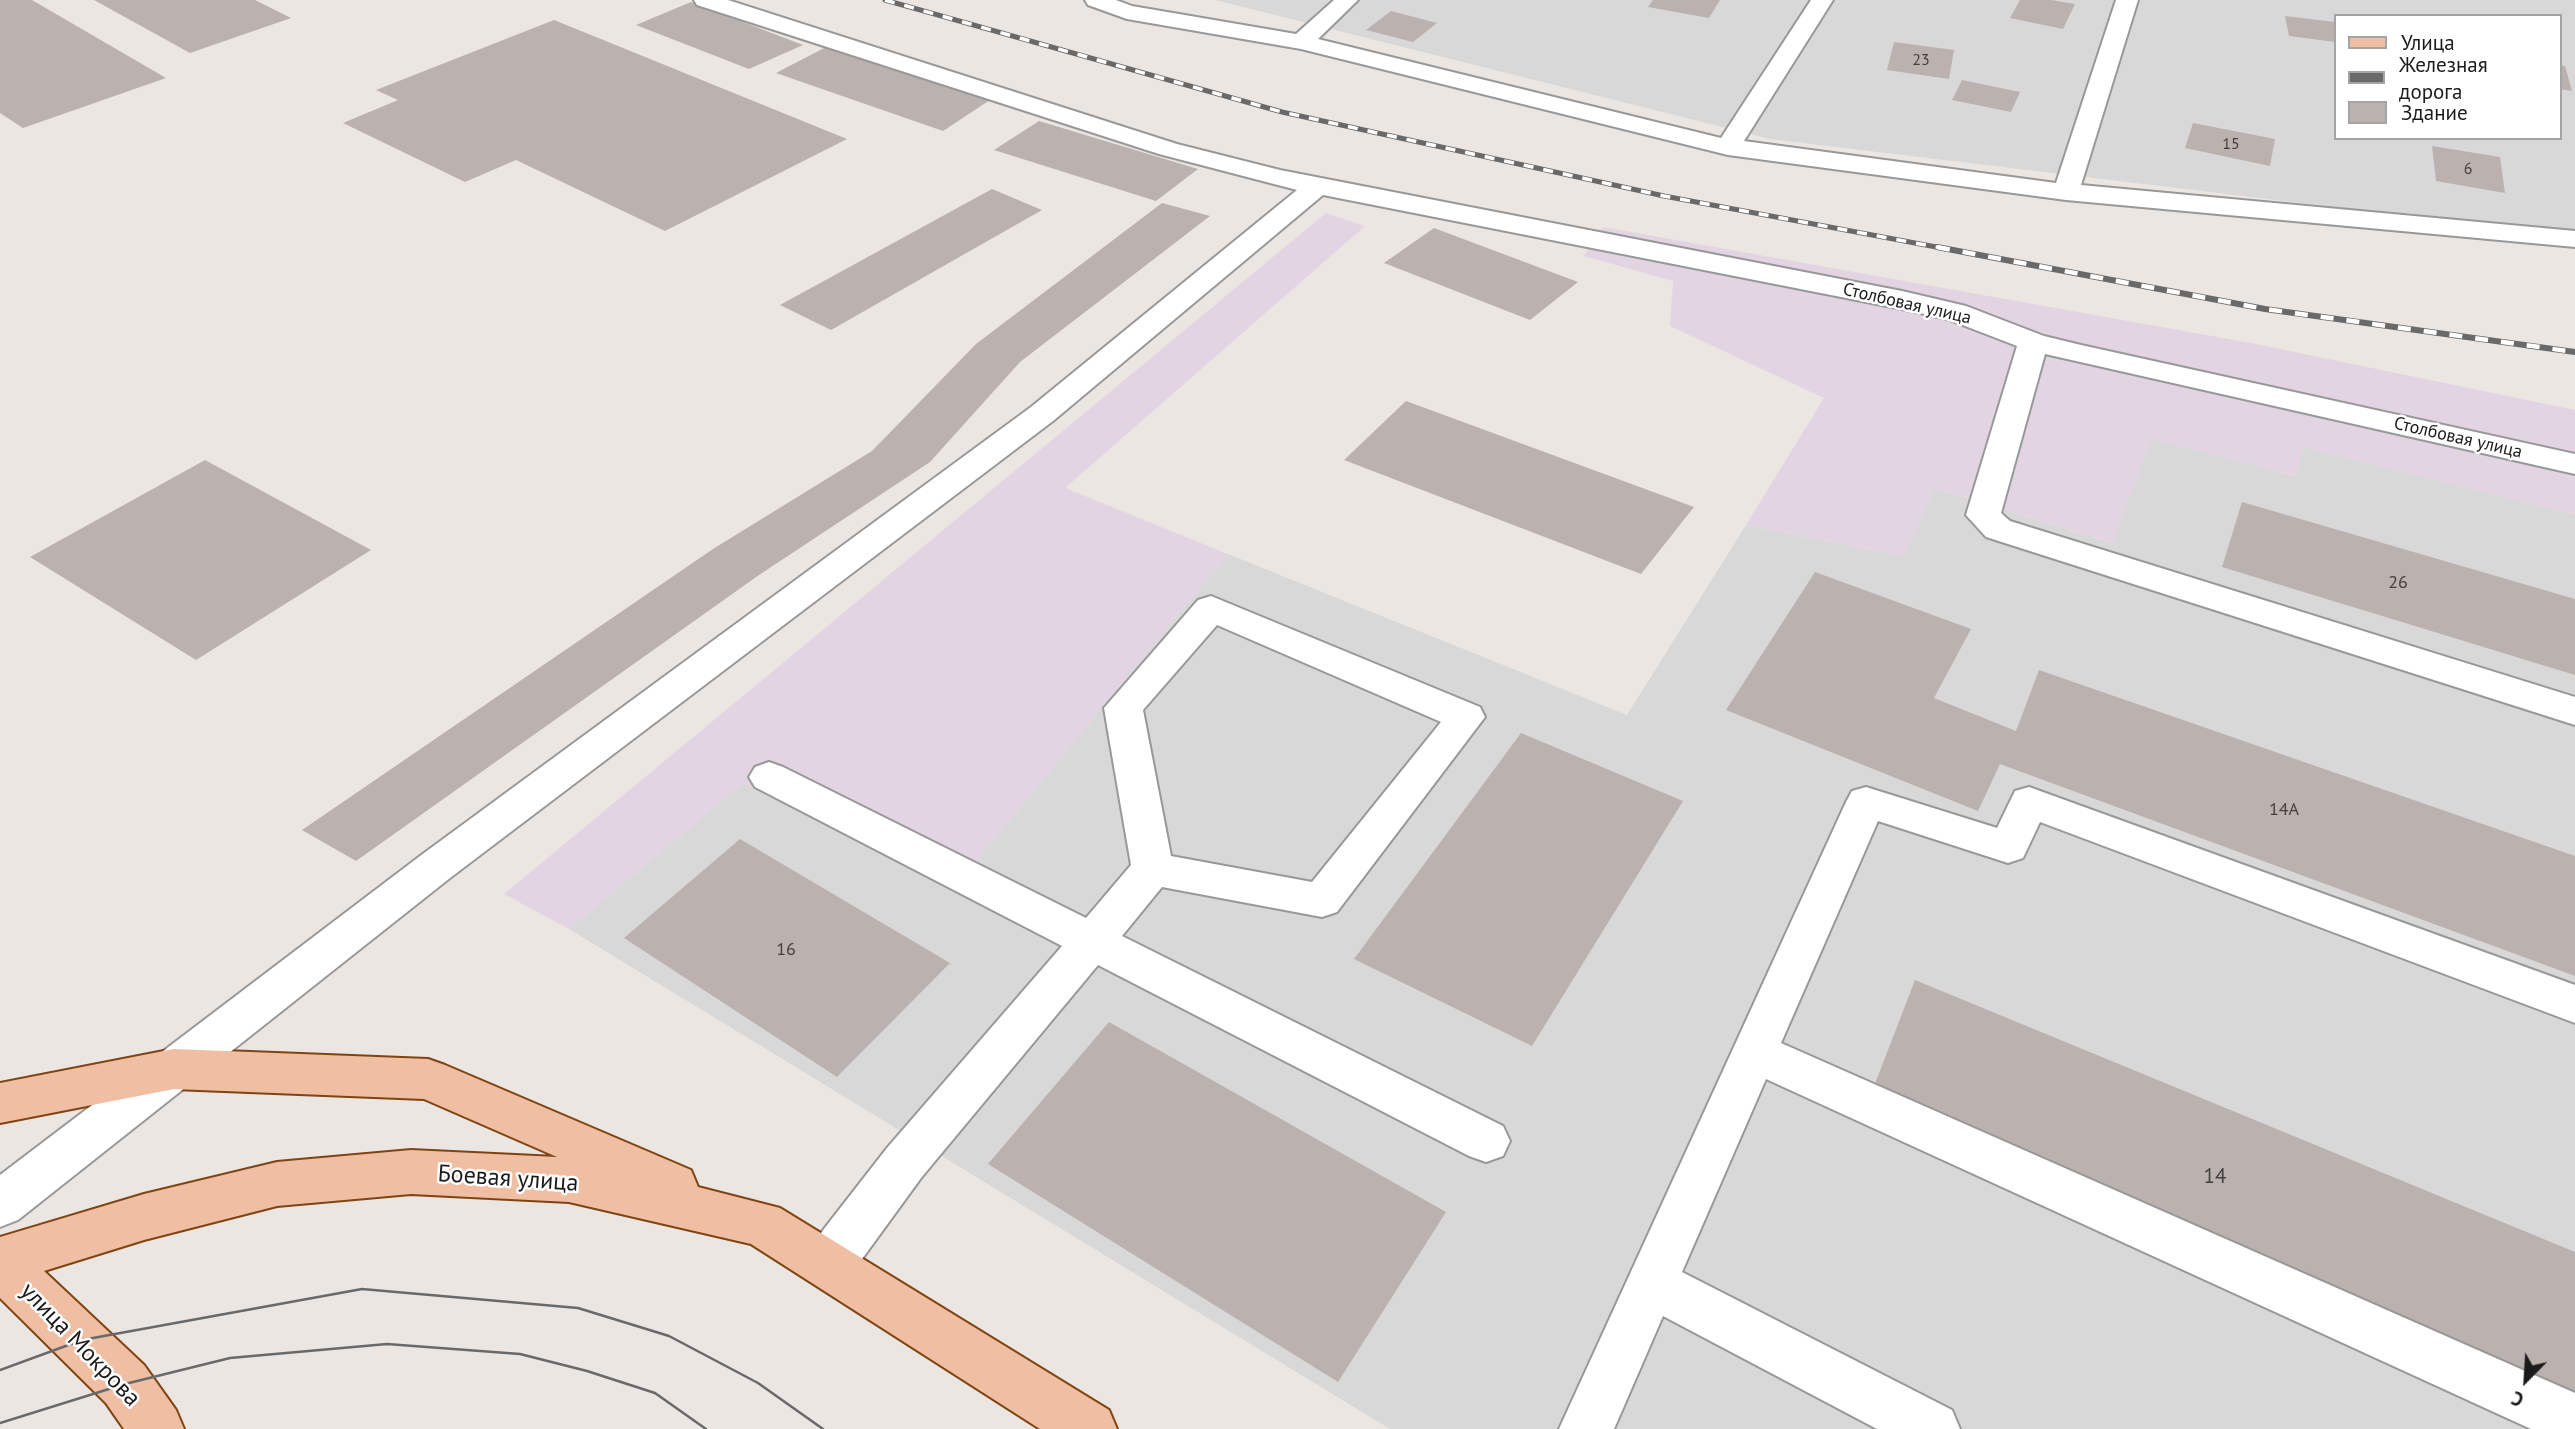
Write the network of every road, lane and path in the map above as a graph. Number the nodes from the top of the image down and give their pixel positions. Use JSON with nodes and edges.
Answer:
{"nodes":[{"id":1,"x":705,"y":0,"type":"edge"},
{"id":2,"x":1096,"y":0,"type":"edge"},
{"id":3,"x":1347,"y":0,"type":"edge"},
{"id":4,"x":1822,"y":0,"type":"edge"},
{"id":5,"x":2127,"y":0,"type":"edge"},
{"id":6,"x":1301,"y":42,"type":"junction"},
{"id":7,"x":1728,"y":147,"type":"junction"},
{"id":8,"x":1316,"y":187,"type":"junction"},
{"id":9,"x":2066,"y":192,"type":"junction"},
{"id":10,"x":2575,"y":239,"type":"edge"},
{"id":11,"x":2033,"y":342,"type":"junction"},
{"id":12,"x":2575,"y":464,"type":"edge"},
{"id":13,"x":2575,"y":711,"type":"edge"},
{"id":14,"x":769,"y":777,"type":"dead end"},
{"id":15,"x":1153,"y":869,"type":"junction"},
{"id":16,"x":1092,"y":941,"type":"junction"},
{"id":17,"x":2575,"y":1004,"type":"edge"},
{"id":18,"x":1753,"y":1052,"type":"junction"},
{"id":19,"x":174,"y":1069,"type":"junction"},
{"id":20,"x":0,"y":1102,"type":"edge"},
{"id":21,"x":1486,"y":1141,"type":"dead end"},
{"id":22,"x":0,"y":1204,"type":"edge"},
{"id":23,"x":762,"y":1224,"type":"junction"},
{"id":24,"x":0,"y":1262,"type":"edge"},
{"id":25,"x":828,"y":1264,"type":"junction"},
{"id":26,"x":1651,"y":1283,"type":"junction"},
{"id":27,"x":2575,"y":1421,"type":"edge"},
{"id":28,"x":157,"y":1429,"type":"edge"},
{"id":29,"x":1090,"y":1429,"type":"edge"},
{"id":30,"x":1586,"y":1429,"type":"edge"},
{"id":31,"x":1933,"y":1429,"type":"edge"}],
"edges":[{"from":1,"to":8,"type":"street","name":"Столбовая улица"},
{"from":2,"to":6,"type":"street"},
{"from":3,"to":6,"type":"street"},
{"from":4,"to":7,"type":"street"},
{"from":5,"to":9,"type":"street"},
{"from":6,"to":7,"type":"street"},
{"from":7,"to":9,"type":"street"},
{"from":8,"to":11,"type":"street","name":"Столбовая улица"},
{"from":8,"to":19,"type":"street"},
{"from":9,"to":10,"type":"street"},
{"from":11,"to":12,"type":"street","name":"Столбовая улица"},
{"from":11,"to":13,"type":"street"},
{"from":14,"to":16,"type":"street"},
{"from":15,"to":15,"type":"street"},
{"from":15,"to":16,"type":"street"},
{"from":16,"to":21,"type":"street"},
{"from":16,"to":25,"type":"street"},
{"from":17,"to":18,"type":"street"},
{"from":18,"to":26,"type":"street"},
{"from":18,"to":27,"type":"street"},
{"from":19,"to":20,"type":"main road"},
{"from":19,"to":22,"type":"street"},
{"from":19,"to":23,"type":"main road"},
{"from":23,"to":24,"type":"main road","name":"Боевая улица"},
{"from":23,"to":25,"type":"main road","name":"Боевая улица"},
{"from":24,"to":28,"type":"main road","name":"улица Мокрова"},
{"from":25,"to":29,"type":"main road","name":"Боевая улица"},
{"from":26,"to":30,"type":"street"},
{"from":26,"to":31,"type":"street"}]}
